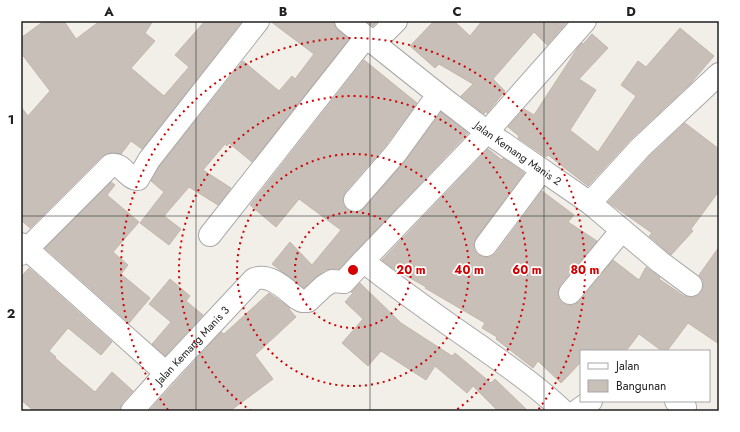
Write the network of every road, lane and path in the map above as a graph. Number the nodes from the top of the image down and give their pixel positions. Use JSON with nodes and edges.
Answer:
{"nodes":[{"id":1,"x":258,"y":21,"type":"edge"},
{"id":2,"x":346,"y":21,"type":"edge"},
{"id":3,"x":396,"y":21,"type":"edge"},
{"id":4,"x":585,"y":21,"type":"edge"},
{"id":5,"x":370,"y":40,"type":"junction"},
{"id":6,"x":719,"y":74,"type":"edge"},
{"id":7,"x":438,"y":95,"type":"junction"},
{"id":8,"x":488,"y":132,"type":"junction"},
{"id":9,"x":542,"y":170,"type":"junction"},
{"id":10,"x":356,"y":200,"type":"dead end"},
{"id":11,"x":590,"y":203,"type":"junction"},
{"id":12,"x":622,"y":230,"type":"junction"},
{"id":13,"x":210,"y":235,"type":"dead end"},
{"id":14,"x":486,"y":245,"type":"dead end"},
{"id":15,"x":23,"y":249,"type":"edge"},
{"id":16,"x":363,"y":261,"type":"junction"},
{"id":17,"x":691,"y":285,"type":"dead end"},
{"id":18,"x":570,"y":293,"type":"dead end"},
{"id":19,"x":166,"y":372,"type":"junction"},
{"id":20,"x":590,"y":402,"type":"edge"},
{"id":21,"x":132,"y":411,"type":"edge"},
{"id":22,"x":563,"y":411,"type":"edge"},
{"id":23,"x":577,"y":411,"type":"edge"}],
"edges":[{"from":1,"to":15,"type":"street"},
{"from":2,"to":5,"type":"street","name":"Jalan Kemang Manis 2"},
{"from":3,"to":5,"type":"street"},
{"from":4,"to":8,"type":"street"},
{"from":5,"to":7,"type":"street","name":"Jalan Kemang Manis 2"},
{"from":5,"to":13,"type":"street"},
{"from":6,"to":11,"type":"street"},
{"from":7,"to":8,"type":"street","name":"Jalan Kemang Manis 2"},
{"from":7,"to":10,"type":"street"},
{"from":8,"to":9,"type":"street","name":"Jalan Kemang Manis 2"},
{"from":8,"to":16,"type":"street"},
{"from":9,"to":11,"type":"street","name":"Jalan Kemang Manis 2"},
{"from":9,"to":14,"type":"street"},
{"from":11,"to":12,"type":"street","name":"Jalan Kemang Manis 2"},
{"from":12,"to":17,"type":"street","name":"Jalan Kemang Manis 2"},
{"from":12,"to":18,"type":"street"},
{"from":15,"to":19,"type":"street"},
{"from":16,"to":19,"type":"street","name":"Jalan Kemang Manis 3"},
{"from":16,"to":22,"type":"street"},
{"from":19,"to":21,"type":"street","name":"Jalan Kemang Manis 3"},
{"from":20,"to":23,"type":"street"}]}
